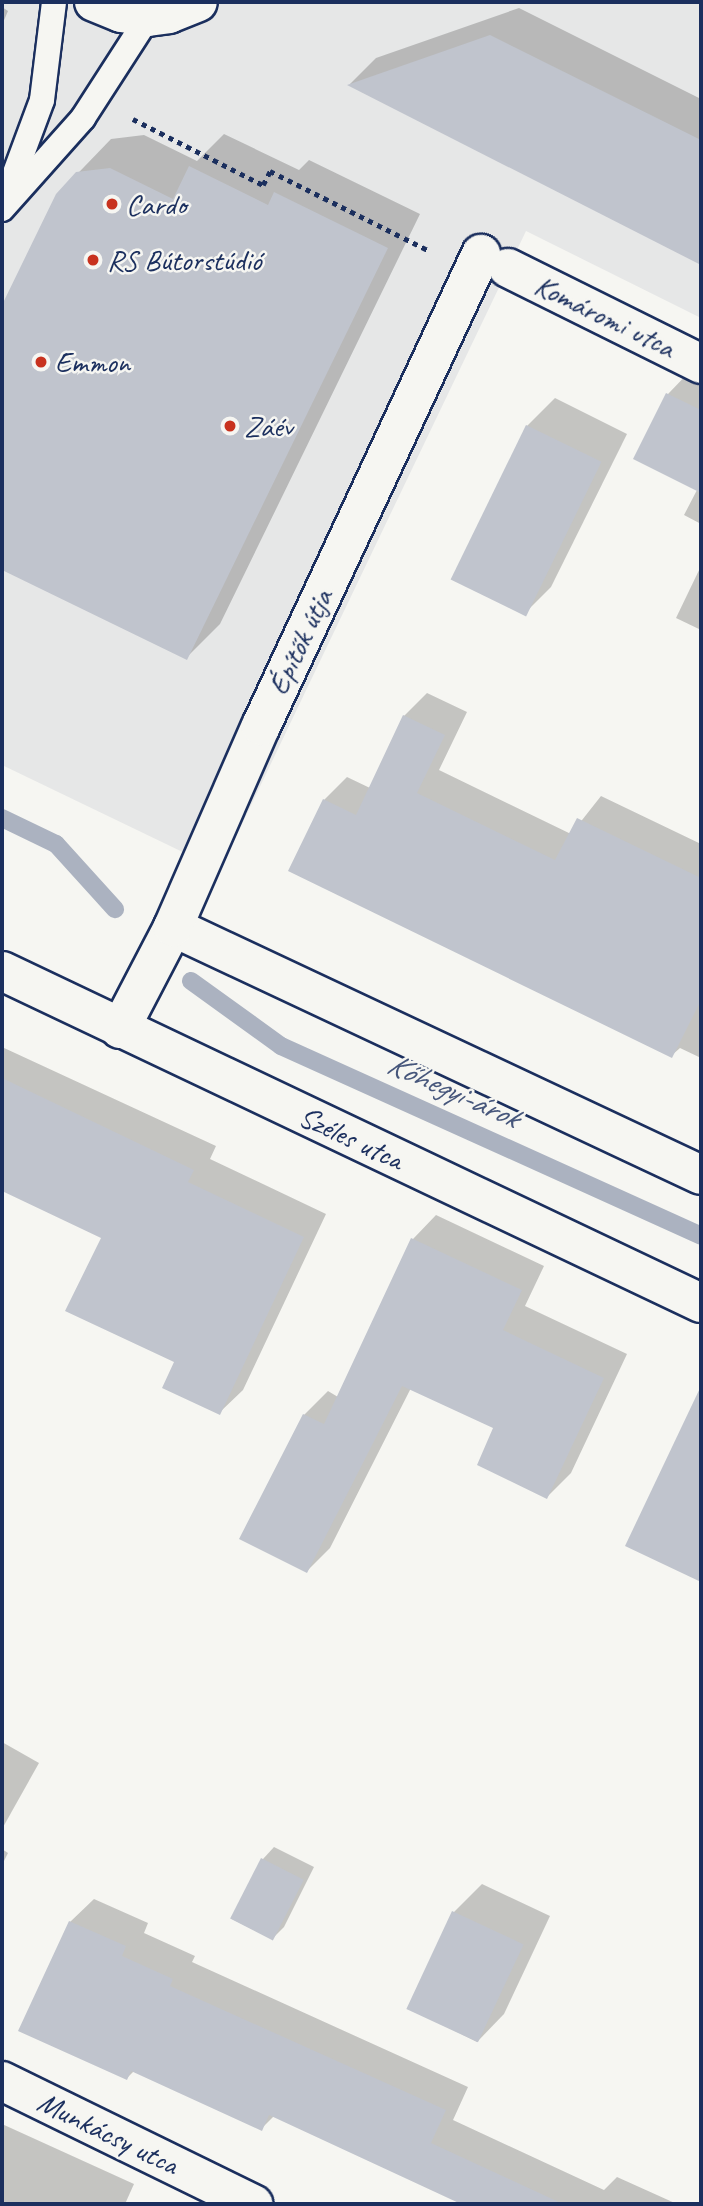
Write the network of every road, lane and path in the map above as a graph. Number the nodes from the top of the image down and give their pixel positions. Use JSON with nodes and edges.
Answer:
{"nodes":[{"id":1,"x":54,"y":2,"type":"edge"},
{"id":2,"x":94,"y":2,"type":"edge"},
{"id":3,"x":198,"y":2,"type":"edge"},
{"id":4,"x":148,"y":16,"type":"junction"},
{"id":5,"x":95,"y":99,"type":"junction"},
{"id":6,"x":2,"y":209,"type":"edge"},
{"id":7,"x":487,"y":265,"type":"junction"},
{"id":8,"x":701,"y":363,"type":"edge"},
{"id":9,"x":173,"y":927,"type":"junction"},
{"id":10,"x":2,"y":971,"type":"edge"},
{"id":11,"x":120,"y":1029,"type":"junction"},
{"id":12,"x":701,"y":1175,"type":"edge"},
{"id":13,"x":701,"y":1303,"type":"edge"},
{"id":14,"x":2,"y":2081,"type":"edge"},
{"id":15,"x":253,"y":2204,"type":"edge"}],
"edges":[{"from":1,"to":6,"type":"lane"},
{"from":2,"to":4,"type":"street"},
{"from":3,"to":4,"type":"street"},
{"from":4,"to":5,"type":"lane"},
{"from":5,"to":6,"type":"lane"},
{"from":5,"to":7,"type":"path"},
{"from":7,"to":8,"type":"street","name":"Komáromi utca"},
{"from":7,"to":9,"type":"street","name":"Építők útja"},
{"from":9,"to":11,"type":"street","name":"Építők útja"},
{"from":9,"to":12,"type":"street"},
{"from":10,"to":11,"type":"street","name":"Széles utca"},
{"from":11,"to":13,"type":"street","name":"Széles utca"},
{"from":14,"to":15,"type":"street","name":"Munkácsy utca"}]}
